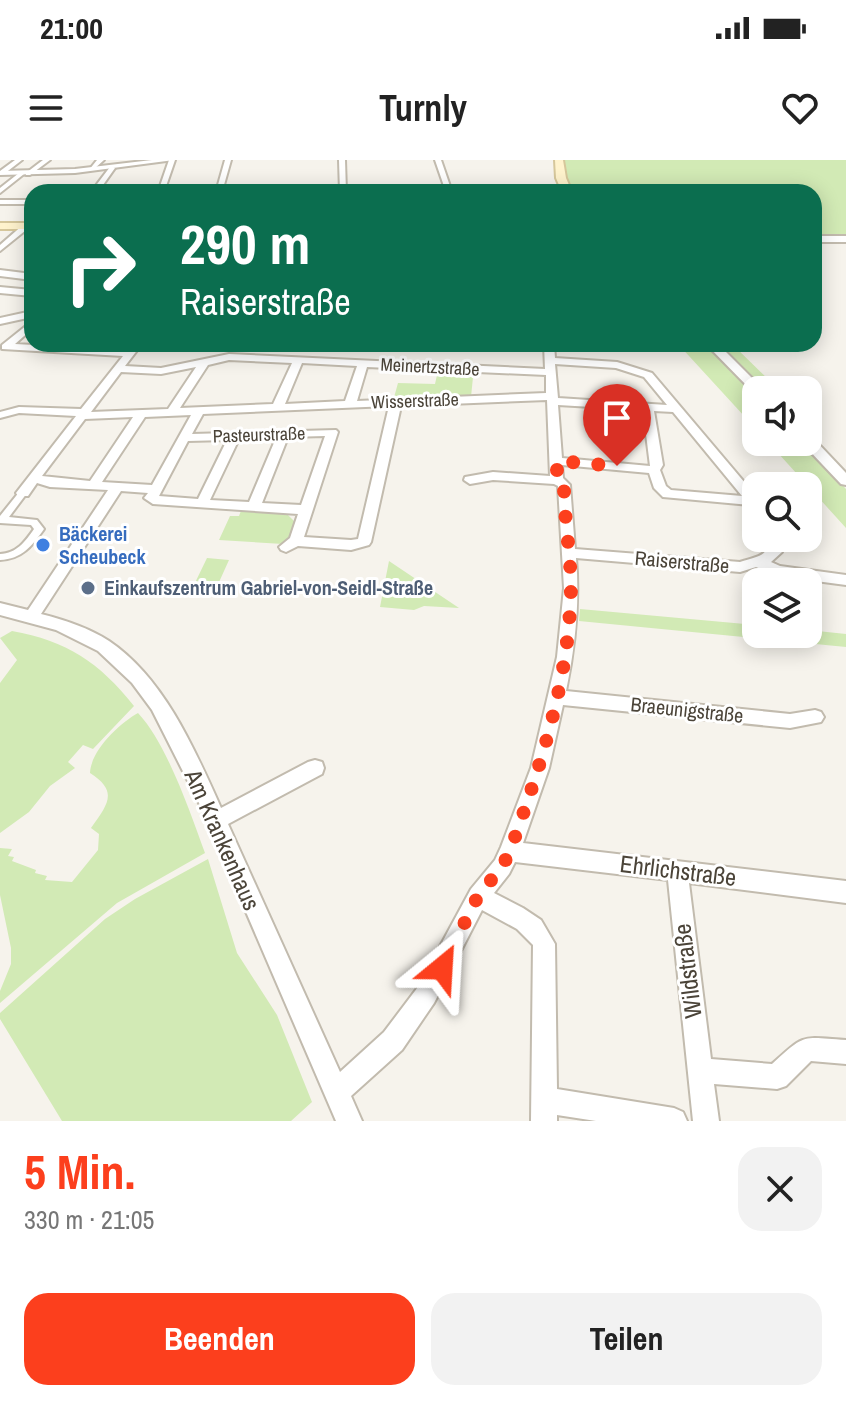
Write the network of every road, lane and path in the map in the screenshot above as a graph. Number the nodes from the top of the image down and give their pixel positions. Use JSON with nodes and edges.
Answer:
{"nodes":[{"id":1,"x":19,"y":160,"type":"edge"},
{"id":2,"x":47,"y":160,"type":"edge"},
{"id":3,"x":101,"y":160,"type":"edge"},
{"id":4,"x":171,"y":160,"type":"edge"},
{"id":5,"x":228,"y":160,"type":"edge"},
{"id":6,"x":342,"y":160,"type":"edge"},
{"id":7,"x":438,"y":160,"type":"edge"},
{"id":8,"x":559,"y":160,"type":"edge"},
{"id":9,"x":112,"y":168,"type":"junction"},
{"id":10,"x":91,"y":169,"type":"junction"},
{"id":11,"x":1,"y":173,"type":"edge"},
{"id":12,"x":24,"y":174,"type":"junction"},
{"id":13,"x":100,"y":184,"type":"edge"},
{"id":14,"x":164,"y":184,"type":"edge"},
{"id":15,"x":221,"y":184,"type":"edge"},
{"id":16,"x":343,"y":184,"type":"edge"},
{"id":17,"x":446,"y":184,"type":"edge"},
{"id":18,"x":564,"y":184,"type":"edge"},
{"id":19,"x":0,"y":191,"type":"edge"},
{"id":20,"x":0,"y":202,"type":"edge"},
{"id":21,"x":24,"y":202,"type":"edge"},
{"id":22,"x":0,"y":226,"type":"edge"},
{"id":23,"x":24,"y":226,"type":"edge"},
{"id":24,"x":24,"y":231,"type":"edge"},
{"id":25,"x":822,"y":239,"type":"edge"},
{"id":26,"x":846,"y":239,"type":"edge"},
{"id":27,"x":0,"y":249,"type":"edge"},
{"id":28,"x":0,"y":273,"type":"edge"},
{"id":29,"x":24,"y":276,"type":"edge"},
{"id":30,"x":0,"y":290,"type":"edge"},
{"id":31,"x":24,"y":292,"type":"edge"},
{"id":32,"x":24,"y":316,"type":"edge"},
{"id":33,"x":0,"y":321,"type":"edge"},
{"id":34,"x":24,"y":331,"type":"edge"},
{"id":35,"x":6,"y":347,"type":"junction"},
{"id":36,"x":24,"y":347,"type":"edge"},
{"id":37,"x":132,"y":352,"type":"edge"},
{"id":38,"x":720,"y":352,"type":"edge"},
{"id":39,"x":0,"y":359,"type":"edge"},
{"id":40,"x":550,"y":359,"type":"edge"},
{"id":41,"x":298,"y":360,"type":"junction"},
{"id":42,"x":204,"y":362,"type":"junction"},
{"id":43,"x":363,"y":363,"type":"junction"},
{"id":44,"x":118,"y":369,"type":"junction"},
{"id":45,"x":744,"y":376,"type":"edge"},
{"id":46,"x":553,"y":398,"type":"junction"},
{"id":47,"x":396,"y":402,"type":"junction"},
{"id":48,"x":347,"y":404,"type":"junction"},
{"id":49,"x":278,"y":407,"type":"junction"},
{"id":50,"x":648,"y":407,"type":"junction"},
{"id":51,"x":679,"y":409,"type":"junction"},
{"id":52,"x":199,"y":411,"type":"junction"},
{"id":53,"x":172,"y":412,"type":"junction"},
{"id":54,"x":142,"y":413,"type":"junction"},
{"id":55,"x":83,"y":414,"type":"junction"},
{"id":56,"x":0,"y":415,"type":"edge"},
{"id":57,"x":332,"y":432,"type":"junction"},
{"id":58,"x":283,"y":435,"type":"junction"},
{"id":59,"x":234,"y":437,"type":"junction"},
{"id":60,"x":185,"y":438,"type":"junction"},
{"id":61,"x":822,"y":456,"type":"edge"},
{"id":62,"x":557,"y":470,"type":"junction"},
{"id":63,"x":654,"y":470,"type":"junction"},
{"id":64,"x":34,"y":478,"type":"junction"},
{"id":65,"x":470,"y":480,"type":"dead end"},
{"id":66,"x":846,"y":481,"type":"edge"},
{"id":67,"x":94,"y":485,"type":"junction"},
{"id":68,"x":742,"y":486,"type":"edge"},
{"id":69,"x":117,"y":487,"type":"junction"},
{"id":70,"x":156,"y":489,"type":"junction"},
{"id":71,"x":23,"y":493,"type":"joint"},
{"id":72,"x":742,"y":501,"type":"edge"},
{"id":73,"x":202,"y":503,"type":"junction"},
{"id":74,"x":254,"y":506,"type":"junction"},
{"id":75,"x":306,"y":510,"type":"junction"},
{"id":76,"x":1,"y":520,"type":"edge"},
{"id":77,"x":775,"y":552,"type":"edge"},
{"id":78,"x":570,"y":553,"type":"junction"},
{"id":79,"x":0,"y":557,"type":"edge"},
{"id":80,"x":760,"y":563,"type":"junction"},
{"id":81,"x":846,"y":580,"type":"edge"},
{"id":82,"x":12,"y":613,"type":"edge"},
{"id":83,"x":558,"y":697,"type":"junction"},
{"id":84,"x":815,"y":717,"type":"dead end"},
{"id":85,"x":315,"y":768,"type":"dead end"},
{"id":86,"x":215,"y":821,"type":"junction"},
{"id":87,"x":510,"y":851,"type":"junction"},
{"id":88,"x":677,"y":871,"type":"junction"},
{"id":89,"x":846,"y":892,"type":"edge"},
{"id":90,"x":478,"y":896,"type":"junction"},
{"id":91,"x":846,"y":1052,"type":"edge"},
{"id":92,"x":700,"y":1070,"type":"junction"},
{"id":93,"x":336,"y":1092,"type":"junction"},
{"id":94,"x":544,"y":1110,"type":"edge"},
{"id":95,"x":349,"y":1121,"type":"edge"},
{"id":96,"x":674,"y":1121,"type":"edge"},
{"id":97,"x":706,"y":1121,"type":"edge"}],
"edges":[{"from":1,"to":11,"type":"street"},
{"from":2,"to":12,"type":"street"},
{"from":3,"to":10,"type":"street"},
{"from":4,"to":9,"type":"street"},
{"from":4,"to":14,"type":"street"},
{"from":5,"to":15,"type":"street"},
{"from":6,"to":16,"type":"street"},
{"from":7,"to":17,"type":"street"},
{"from":8,"to":18,"type":"main road"},
{"from":9,"to":10,"type":"street"},
{"from":9,"to":13,"type":"street"},
{"from":10,"to":12,"type":"street"},
{"from":11,"to":12,"type":"street"},
{"from":12,"to":19,"type":"street"},
{"from":20,"to":21,"type":"street"},
{"from":22,"to":23,"type":"main road"},
{"from":24,"to":27,"type":"street"},
{"from":25,"to":26,"type":"street"},
{"from":28,"to":29,"type":"street"},
{"from":30,"to":31,"type":"street"},
{"from":32,"to":33,"type":"street"},
{"from":34,"to":35,"type":"street"},
{"from":35,"to":36,"type":"street"},
{"from":35,"to":39,"type":"street"},
{"from":37,"to":44,"type":"street"},
{"from":38,"to":45,"type":"street"},
{"from":40,"to":43,"type":"street","name":"Meinertzstraße"},
{"from":40,"to":46,"type":"street"},
{"from":40,"to":51,"type":"street"},
{"from":41,"to":42,"type":"street","name":"Meinertzstraße"},
{"from":41,"to":43,"type":"street","name":"Meinertzstraße"},
{"from":41,"to":49,"type":"street"},
{"from":42,"to":44,"type":"street","name":"Meinertzstraße"},
{"from":42,"to":53,"type":"street"},
{"from":43,"to":48,"type":"street","name":"Pasteurstraße"},
{"from":44,"to":55,"type":"street"},
{"from":46,"to":47,"type":"street","name":"Wisserstraße"},
{"from":46,"to":50,"type":"street"},
{"from":46,"to":62,"type":"street"},
{"from":47,"to":48,"type":"street","name":"Wisserstraße"},
{"from":47,"to":75,"type":"street","name":"Pasteurstraße"},
{"from":48,"to":49,"type":"street","name":"Wisserstraße"},
{"from":48,"to":57,"type":"street","name":"Pasteurstraße"},
{"from":49,"to":52,"type":"street","name":"Wisserstraße"},
{"from":50,"to":51,"type":"street"},
{"from":50,"to":63,"type":"street"},
{"from":51,"to":68,"type":"street"},
{"from":52,"to":53,"type":"street","name":"Wisserstraße"},
{"from":52,"to":60,"type":"street","name":"Pasteurstraße"},
{"from":53,"to":54,"type":"street","name":"Wisserstraße"},
{"from":54,"to":55,"type":"street","name":"Wisserstraße"},
{"from":54,"to":67,"type":"street"},
{"from":55,"to":56,"type":"street","name":"Wisserstraße"},
{"from":55,"to":64,"type":"street"},
{"from":57,"to":58,"type":"street","name":"Pasteurstraße"},
{"from":57,"to":75,"type":"street","name":"Pasteurstraße"},
{"from":58,"to":59,"type":"street","name":"Pasteurstraße"},
{"from":58,"to":74,"type":"street"},
{"from":59,"to":60,"type":"street","name":"Pasteurstraße"},
{"from":59,"to":73,"type":"street"},
{"from":60,"to":70,"type":"street","name":"Pasteurstraße"},
{"from":61,"to":66,"type":"street"},
{"from":62,"to":63,"type":"street"},
{"from":62,"to":65,"type":"street"},
{"from":62,"to":78,"type":"street"},
{"from":63,"to":72,"type":"street"},
{"from":64,"to":67,"type":"street"},
{"from":64,"to":71,"type":"street"},
{"from":67,"to":69,"type":"street"},
{"from":69,"to":70,"type":"street"},
{"from":69,"to":82,"type":"street","name":"Am Krankenhaus"},
{"from":70,"to":73,"type":"street"},
{"from":71,"to":76,"type":"street"},
{"from":73,"to":74,"type":"street"},
{"from":74,"to":75,"type":"street"},
{"from":76,"to":79,"type":"street"},
{"from":77,"to":80,"type":"street"},
{"from":78,"to":80,"type":"street","name":"Raiserstraße"},
{"from":78,"to":83,"type":"street"},
{"from":80,"to":81,"type":"street"},
{"from":82,"to":86,"type":"street","name":"Am Krankenhaus"},
{"from":83,"to":84,"type":"street","name":"Braeunigstraße"},
{"from":83,"to":87,"type":"street"},
{"from":85,"to":86,"type":"street"},
{"from":86,"to":93,"type":"street","name":"Am Krankenhaus"},
{"from":87,"to":88,"type":"street","name":"Ehrlichstraße"},
{"from":87,"to":90,"type":"street"},
{"from":88,"to":89,"type":"street","name":"Ehrlichstraße"},
{"from":88,"to":92,"type":"street","name":"Wildstraße"},
{"from":90,"to":93,"type":"street"},
{"from":90,"to":94,"type":"street"},
{"from":91,"to":92,"type":"street"},
{"from":92,"to":97,"type":"street","name":"Wildstraße"},
{"from":93,"to":95,"type":"street","name":"Am Krankenhaus"},
{"from":94,"to":96,"type":"street"}]}
